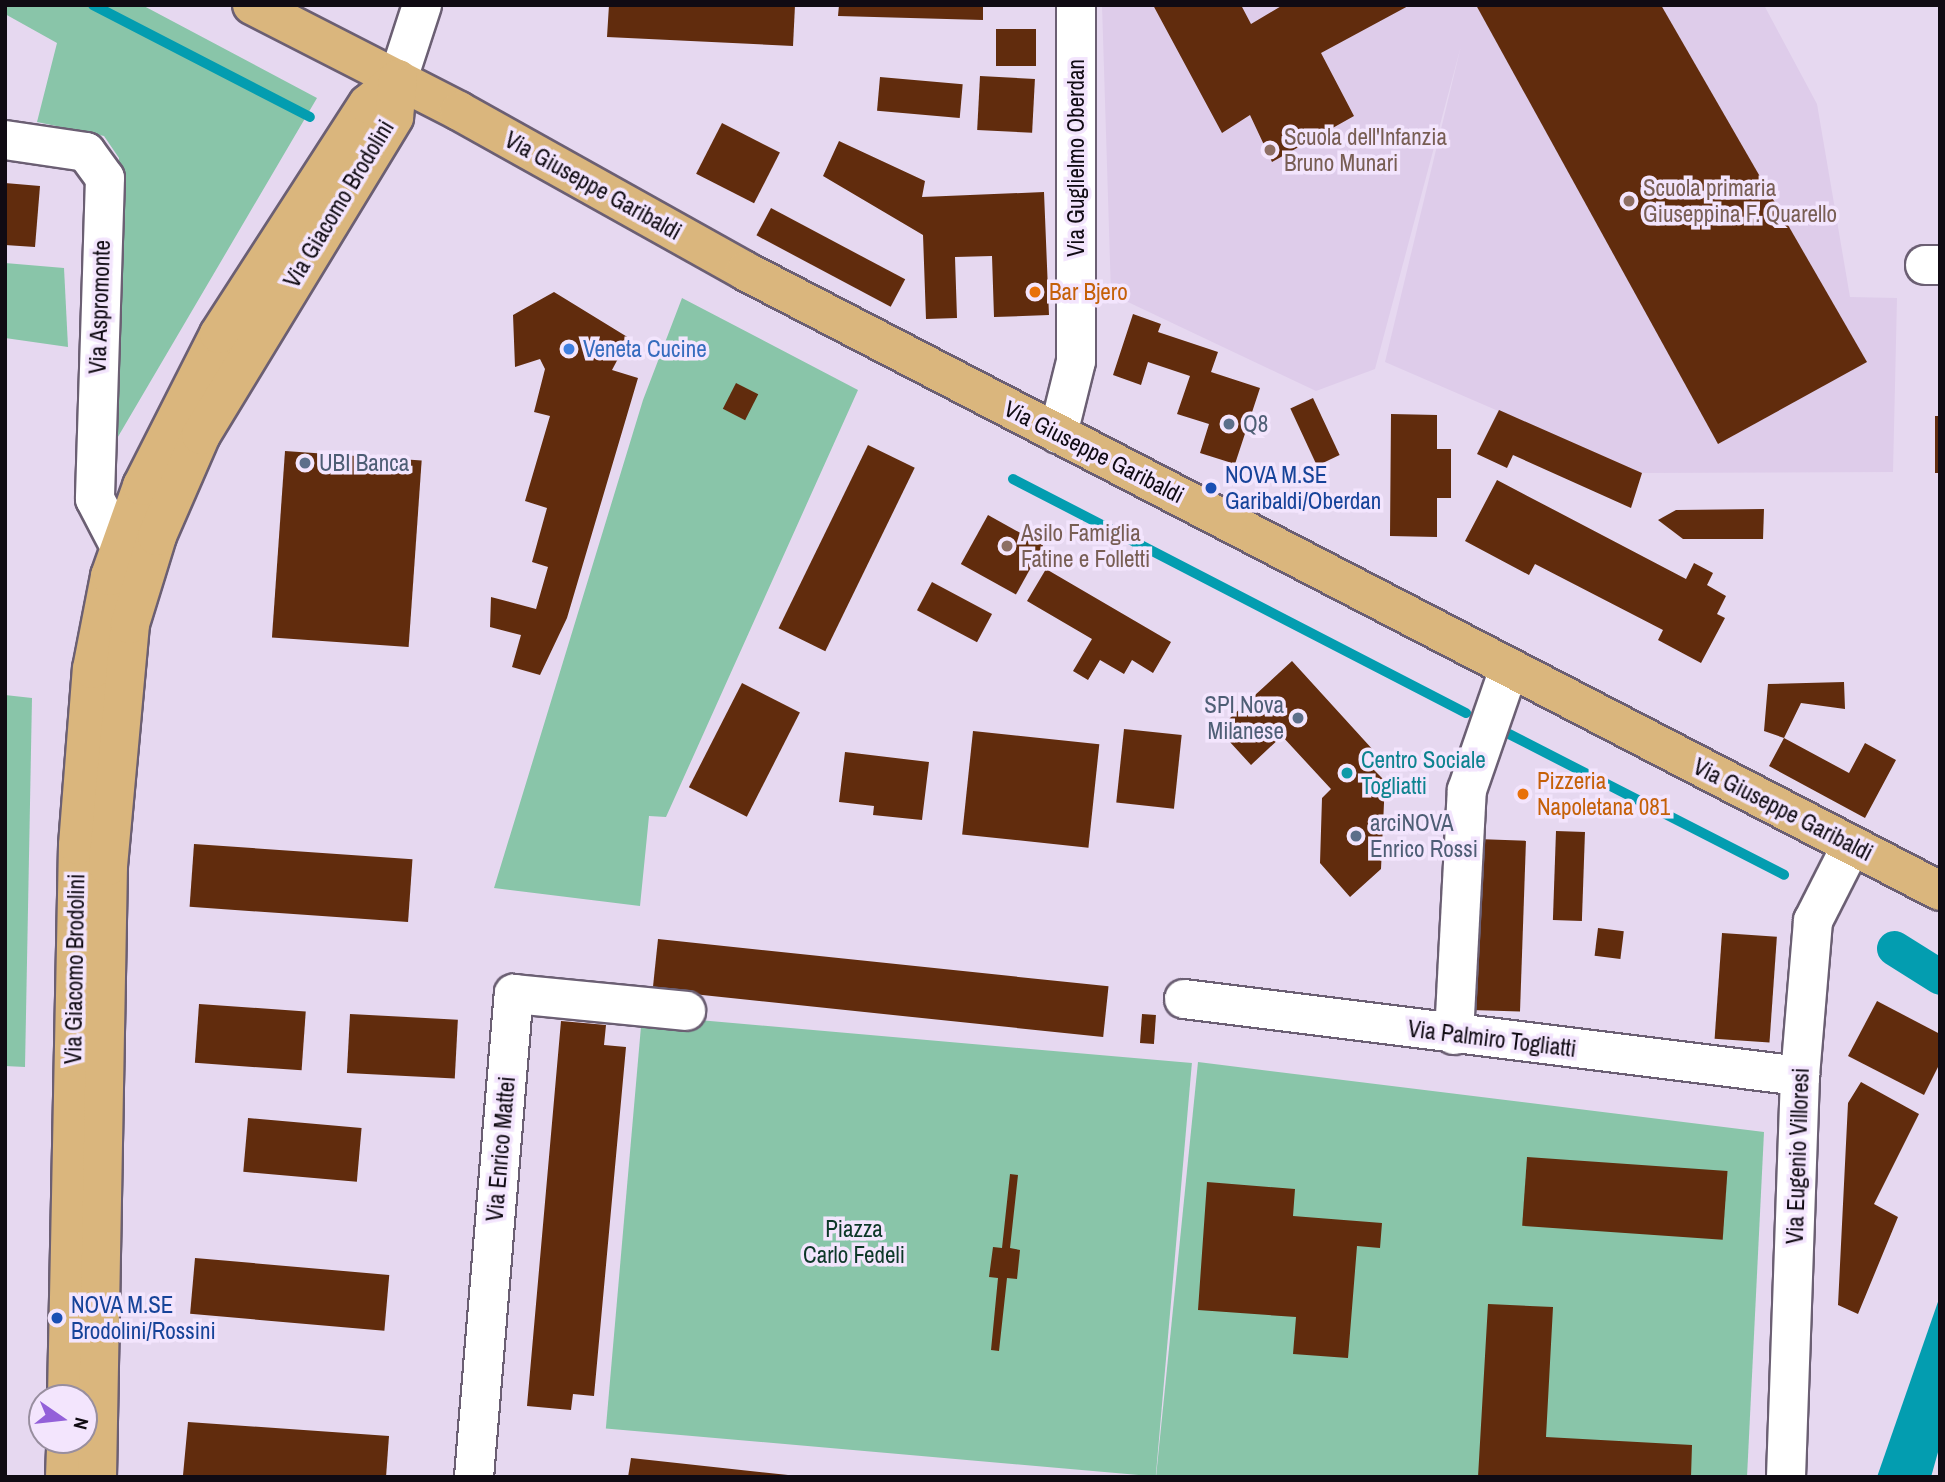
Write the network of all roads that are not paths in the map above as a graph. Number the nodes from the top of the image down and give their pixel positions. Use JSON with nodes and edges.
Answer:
{"nodes":[{"id":1,"x":252,"y":5,"type":"edge"},
{"id":2,"x":422,"y":5,"type":"edge"},
{"id":3,"x":1076,"y":5,"type":"edge"},
{"id":4,"x":398,"y":79,"type":"junction"},
{"id":5,"x":5,"y":140,"type":"edge"},
{"id":6,"x":1058,"y":435,"type":"junction"},
{"id":7,"x":119,"y":545,"type":"junction"},
{"id":8,"x":1509,"y":668,"type":"junction"},
{"id":9,"x":115,"y":755,"type":"junction"},
{"id":10,"x":1851,"y":846,"type":"junction"},
{"id":11,"x":1940,"y":891,"type":"edge"},
{"id":12,"x":1184,"y":999,"type":"dead end"},
{"id":13,"x":686,"y":1011,"type":"dead end"},
{"id":14,"x":1454,"y":1035,"type":"junction"},
{"id":15,"x":1800,"y":1076,"type":"junction"},
{"id":16,"x":67,"y":1384,"type":"edge"},
{"id":17,"x":66,"y":1454,"type":"edge"},
{"id":18,"x":65,"y":1477,"type":"edge"},
{"id":19,"x":97,"y":1477,"type":"edge"},
{"id":20,"x":474,"y":1477,"type":"edge"},
{"id":21,"x":1786,"y":1477,"type":"edge"}],
"edges":[{"from":1,"to":4,"type":"main road","name":"Via Giuseppe Garibaldi"},
{"from":2,"to":4,"type":"street"},
{"from":3,"to":6,"type":"street","name":"Via Guglielmo Oberdan"},
{"from":4,"to":6,"type":"main road","name":"Via Giuseppe Garibaldi"},
{"from":4,"to":7,"type":"main road","name":"Via Giacomo Brodolini"},
{"from":4,"to":9,"type":"main road","name":"Via Giacomo Brodolini"},
{"from":5,"to":7,"type":"street","name":"Via Aspromonte"},
{"from":6,"to":8,"type":"main road","name":"Via Giuseppe Garibaldi"},
{"from":7,"to":9,"type":"main road","name":"Via Giacomo Brodolini"},
{"from":7,"to":16,"type":"main road","name":"Via Giacomo Brodolini"},
{"from":8,"to":10,"type":"main road","name":"Via Giuseppe Garibaldi"},
{"from":8,"to":14,"type":"street"},
{"from":9,"to":19,"type":"main road","name":"Via Giacomo Brodolini"},
{"from":10,"to":11,"type":"main road","name":"Via Giuseppe Garibaldi"},
{"from":10,"to":15,"type":"street","name":"Via Eugenio Villoresi"},
{"from":12,"to":14,"type":"street","name":"Via Palmiro Togliatti"},
{"from":13,"to":20,"type":"street","name":"Via Enrico Mattei"},
{"from":14,"to":15,"type":"street","name":"Via Palmiro Togliatti"},
{"from":15,"to":21,"type":"street","name":"Via Eugenio Villoresi"},
{"from":17,"to":18,"type":"main road"}]}
